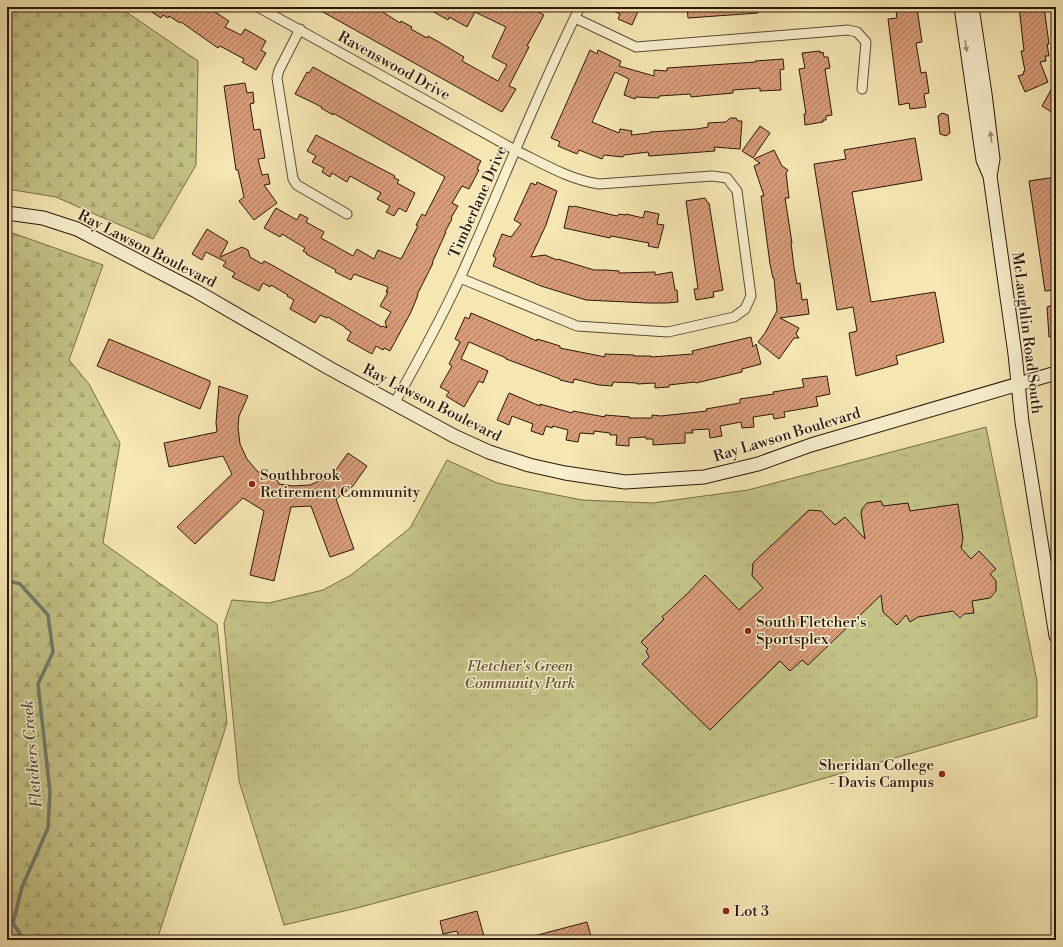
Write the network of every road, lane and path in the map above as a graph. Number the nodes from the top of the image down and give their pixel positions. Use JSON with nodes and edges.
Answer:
{"nodes":[{"id":1,"x":258,"y":7,"type":"edge"},
{"id":2,"x":580,"y":7,"type":"edge"},
{"id":3,"x":960,"y":7,"type":"edge"},
{"id":4,"x":972,"y":7,"type":"edge"},
{"id":5,"x":575,"y":18,"type":"junction"},
{"id":6,"x":300,"y":29,"type":"junction"},
{"id":7,"x":862,"y":89,"type":"dead end"},
{"id":8,"x":515,"y":150,"type":"junction"},
{"id":9,"x":990,"y":176,"type":"junction"},
{"id":10,"x":7,"y":213,"type":"edge"},
{"id":11,"x":347,"y":214,"type":"dead end"},
{"id":12,"x":460,"y":278,"type":"junction"},
{"id":13,"x":1056,"y":373,"type":"edge"},
{"id":14,"x":1018,"y":383,"type":"junction"},
{"id":15,"x":394,"y":404,"type":"junction"},
{"id":16,"x":1056,"y":636,"type":"edge"}],
"edges":[{"from":1,"to":6,"type":"street","name":"Ravenswood Drive"},
{"from":2,"to":5,"type":"street","name":"Timberlane Drive"},
{"from":3,"to":9,"type":"street","name":"McLaughlin Road South","one_way":true},
{"from":9,"to":4,"type":"street","name":"McLaughlin Road South","one_way":true},
{"from":5,"to":7,"type":"street"},
{"from":5,"to":8,"type":"street","name":"Timberlane Drive"},
{"from":6,"to":8,"type":"street","name":"Ravenswood Drive"},
{"from":6,"to":11,"type":"street"},
{"from":8,"to":12,"type":"street","name":"Timberlane Drive"},
{"from":8,"to":12,"type":"street","name":"Ravenswood Drive"},
{"from":9,"to":14,"type":"street","name":"McLaughlin Road South"},
{"from":10,"to":15,"type":"street","name":"Ray Lawson Boulevard"},
{"from":12,"to":15,"type":"street","name":"Timberlane Drive"},
{"from":13,"to":14,"type":"street","name":"Ray Lawson Boulevard"},
{"from":14,"to":15,"type":"street","name":"Ray Lawson Boulevard"},
{"from":14,"to":16,"type":"street","name":"McLaughlin Road South"}]}
